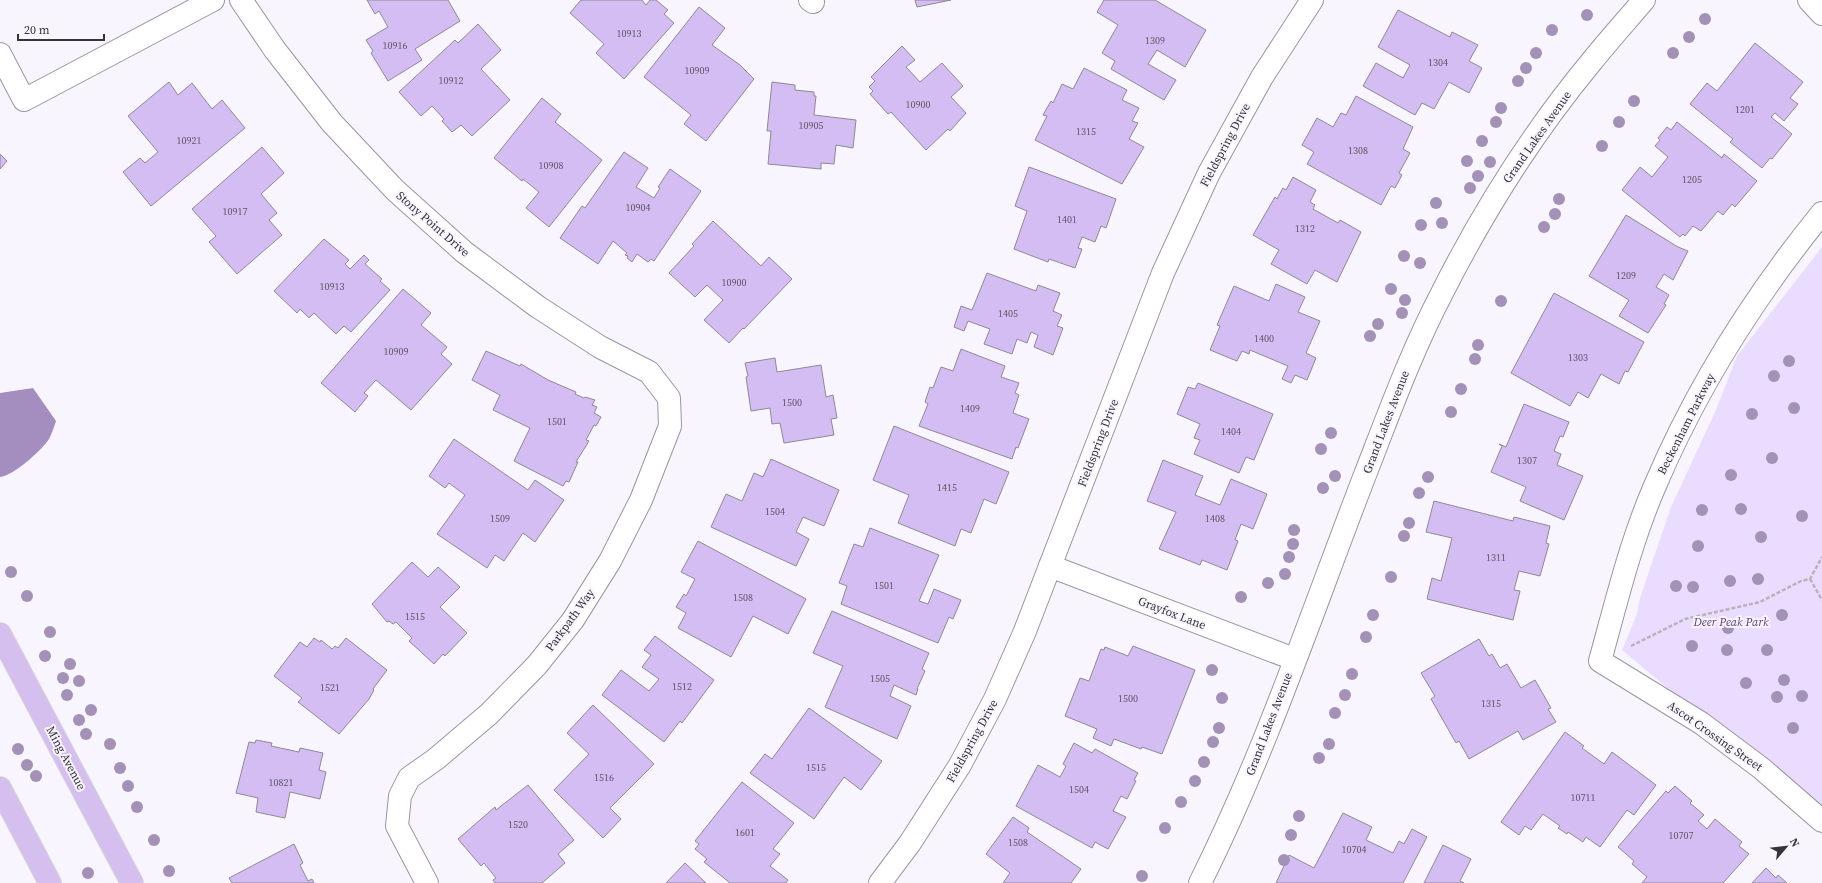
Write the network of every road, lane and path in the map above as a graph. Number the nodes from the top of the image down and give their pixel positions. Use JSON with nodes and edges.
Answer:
{"nodes":[{"id":1,"x":213,"y":0,"type":"edge"},
{"id":2,"x":241,"y":0,"type":"edge"},
{"id":3,"x":1312,"y":0,"type":"edge"},
{"id":4,"x":1644,"y":0,"type":"edge"},
{"id":5,"x":1810,"y":0,"type":"edge"},
{"id":6,"x":1822,"y":14,"type":"edge"},
{"id":7,"x":0,"y":54,"type":"edge"},
{"id":8,"x":1822,"y":213,"type":"edge"},
{"id":9,"x":669,"y":398,"type":"joint"},
{"id":10,"x":1822,"y":557,"type":"edge"},
{"id":11,"x":1050,"y":566,"type":"junction"},
{"id":12,"x":1810,"y":579,"type":"junction"},
{"id":13,"x":1822,"y":600,"type":"edge"},
{"id":14,"x":0,"y":634,"type":"edge"},
{"id":15,"x":1294,"y":659,"type":"junction"},
{"id":16,"x":1600,"y":661,"type":"junction"},
{"id":17,"x":0,"y":788,"type":"edge"},
{"id":18,"x":1822,"y":821,"type":"edge"},
{"id":19,"x":50,"y":883,"type":"edge"},
{"id":20,"x":132,"y":883,"type":"edge"},
{"id":21,"x":428,"y":883,"type":"edge"},
{"id":22,"x":880,"y":883,"type":"edge"},
{"id":23,"x":1200,"y":883,"type":"edge"}],
"edges":[{"from":1,"to":7,"type":"street"},
{"from":2,"to":9,"type":"street","name":"Stony Point Drive"},
{"from":3,"to":11,"type":"street","name":"Fieldspring Drive"},
{"from":4,"to":15,"type":"street","name":"Grand Lakes Avenue"},
{"from":5,"to":6,"type":"street"},
{"from":8,"to":16,"type":"street","name":"Beckenham Parkway"},
{"from":9,"to":21,"type":"street","name":"Parkpath Way"},
{"from":10,"to":12,"type":"path"},
{"from":11,"to":15,"type":"street","name":"Grayfox Lane"},
{"from":11,"to":22,"type":"street","name":"Fieldspring Drive"},
{"from":12,"to":13,"type":"path"},
{"from":12,"to":16,"type":"path"},
{"from":14,"to":20,"type":"main road","name":"Ming Avenue"},
{"from":15,"to":23,"type":"street","name":"Grand Lakes Avenue"},
{"from":16,"to":18,"type":"street","name":"Ascot Crossing Street"},
{"from":17,"to":19,"type":"main road"}]}
